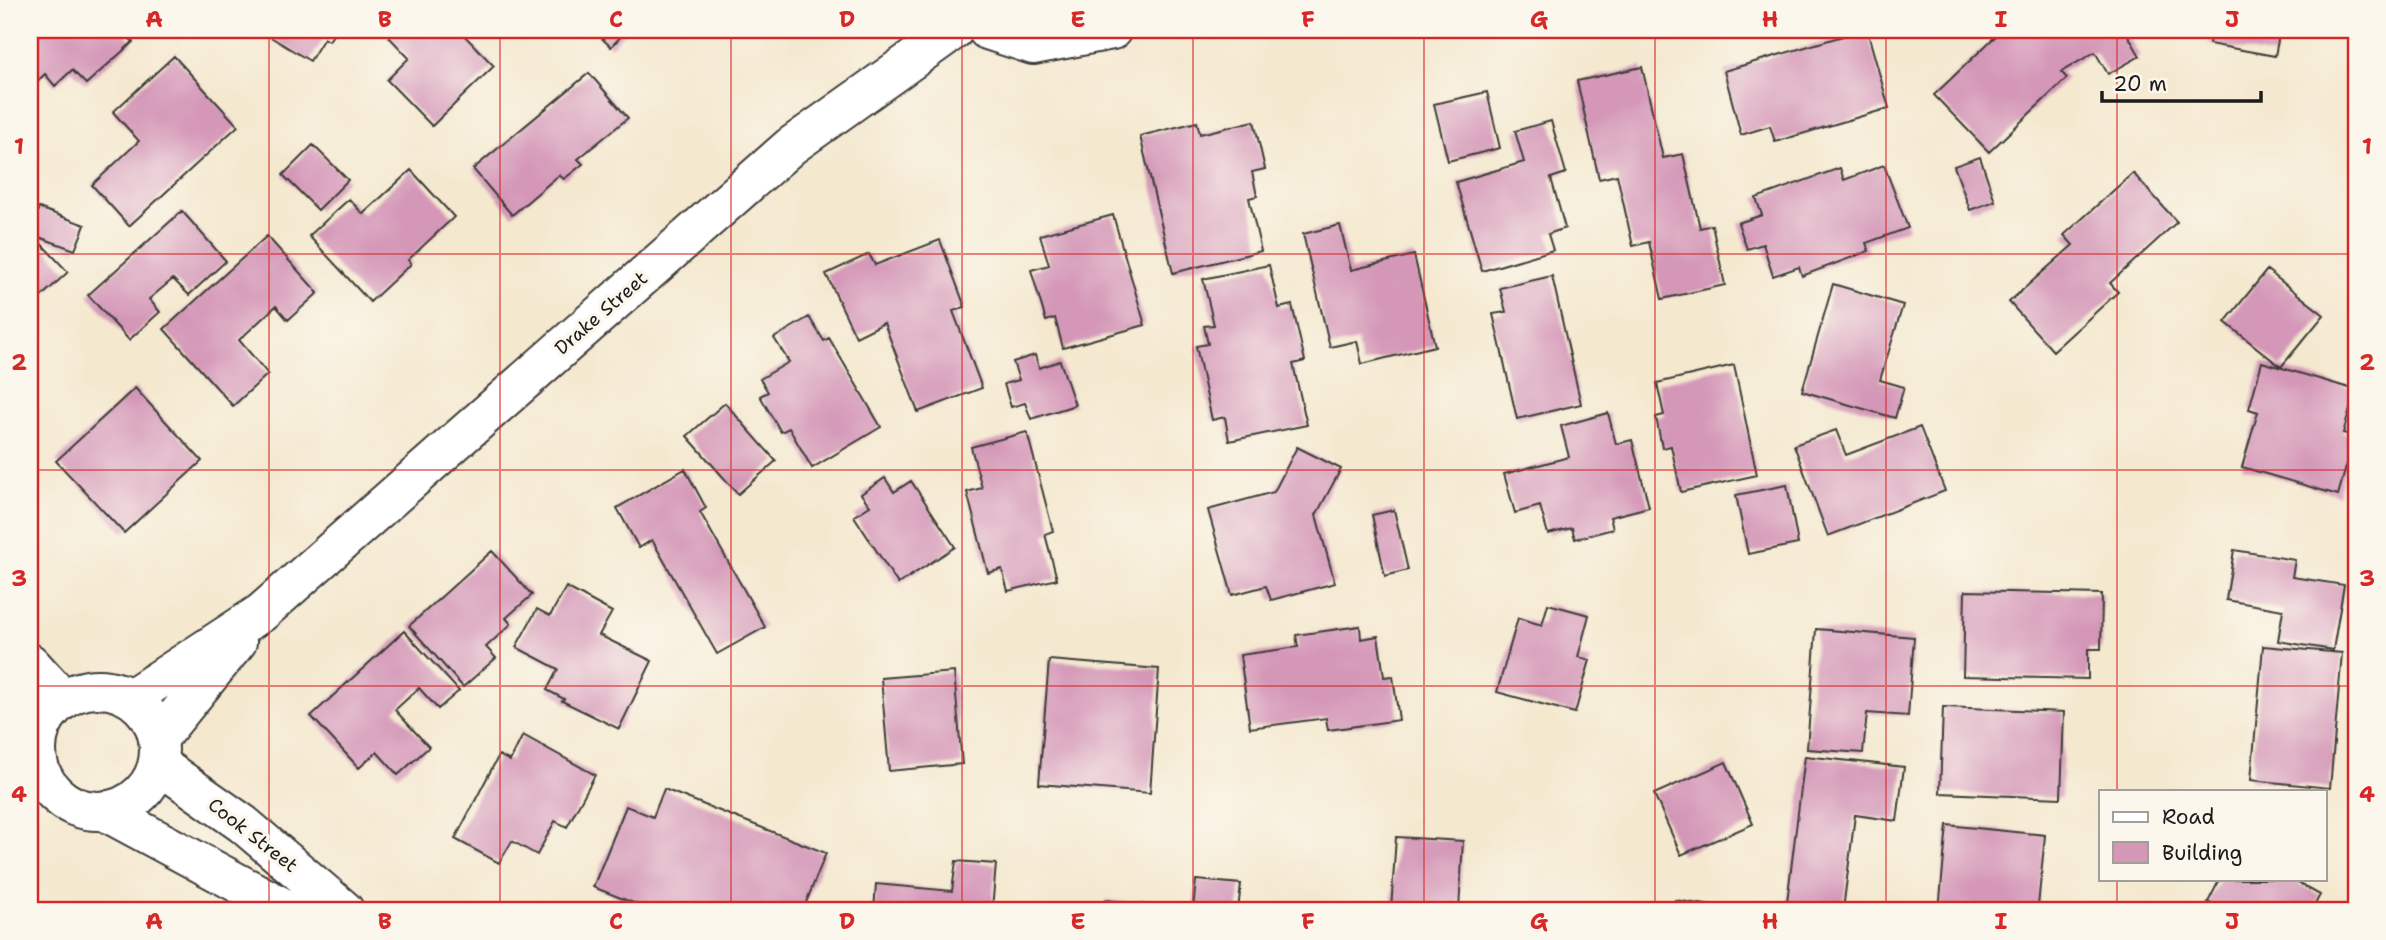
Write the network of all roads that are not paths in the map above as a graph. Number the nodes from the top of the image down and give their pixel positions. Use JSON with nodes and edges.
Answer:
{"nodes":[{"id":1,"x":954,"y":30,"type":"edge"},
{"id":2,"x":986,"y":30,"type":"edge"},
{"id":3,"x":1112,"y":30,"type":"edge"},
{"id":4,"x":261,"y":613,"type":"junction"},
{"id":5,"x":30,"y":663,"type":"edge"},
{"id":6,"x":131,"y":698,"type":"junction"},
{"id":7,"x":47,"y":711,"type":"edge"},
{"id":8,"x":158,"y":752,"type":"junction"},
{"id":9,"x":44,"y":789,"type":"edge"},
{"id":10,"x":106,"y":812,"type":"junction"},
{"id":11,"x":288,"y":910,"type":"edge"},
{"id":12,"x":345,"y":910,"type":"edge"}],
"edges":[{"from":1,"to":4,"type":"street","name":"Drake Street"},
{"from":2,"to":3,"type":"street"},
{"from":4,"to":6,"type":"street","name":"Drake Street"},
{"from":4,"to":8,"type":"street","name":"Drake Street"},
{"from":5,"to":7,"type":"street"},
{"from":6,"to":7,"type":"street"},
{"from":6,"to":8,"type":"street"},
{"from":7,"to":9,"type":"street"},
{"from":8,"to":10,"type":"street"},
{"from":8,"to":12,"type":"street","name":"Cook Street"},
{"from":9,"to":10,"type":"street"},
{"from":10,"to":11,"type":"street"}]}
